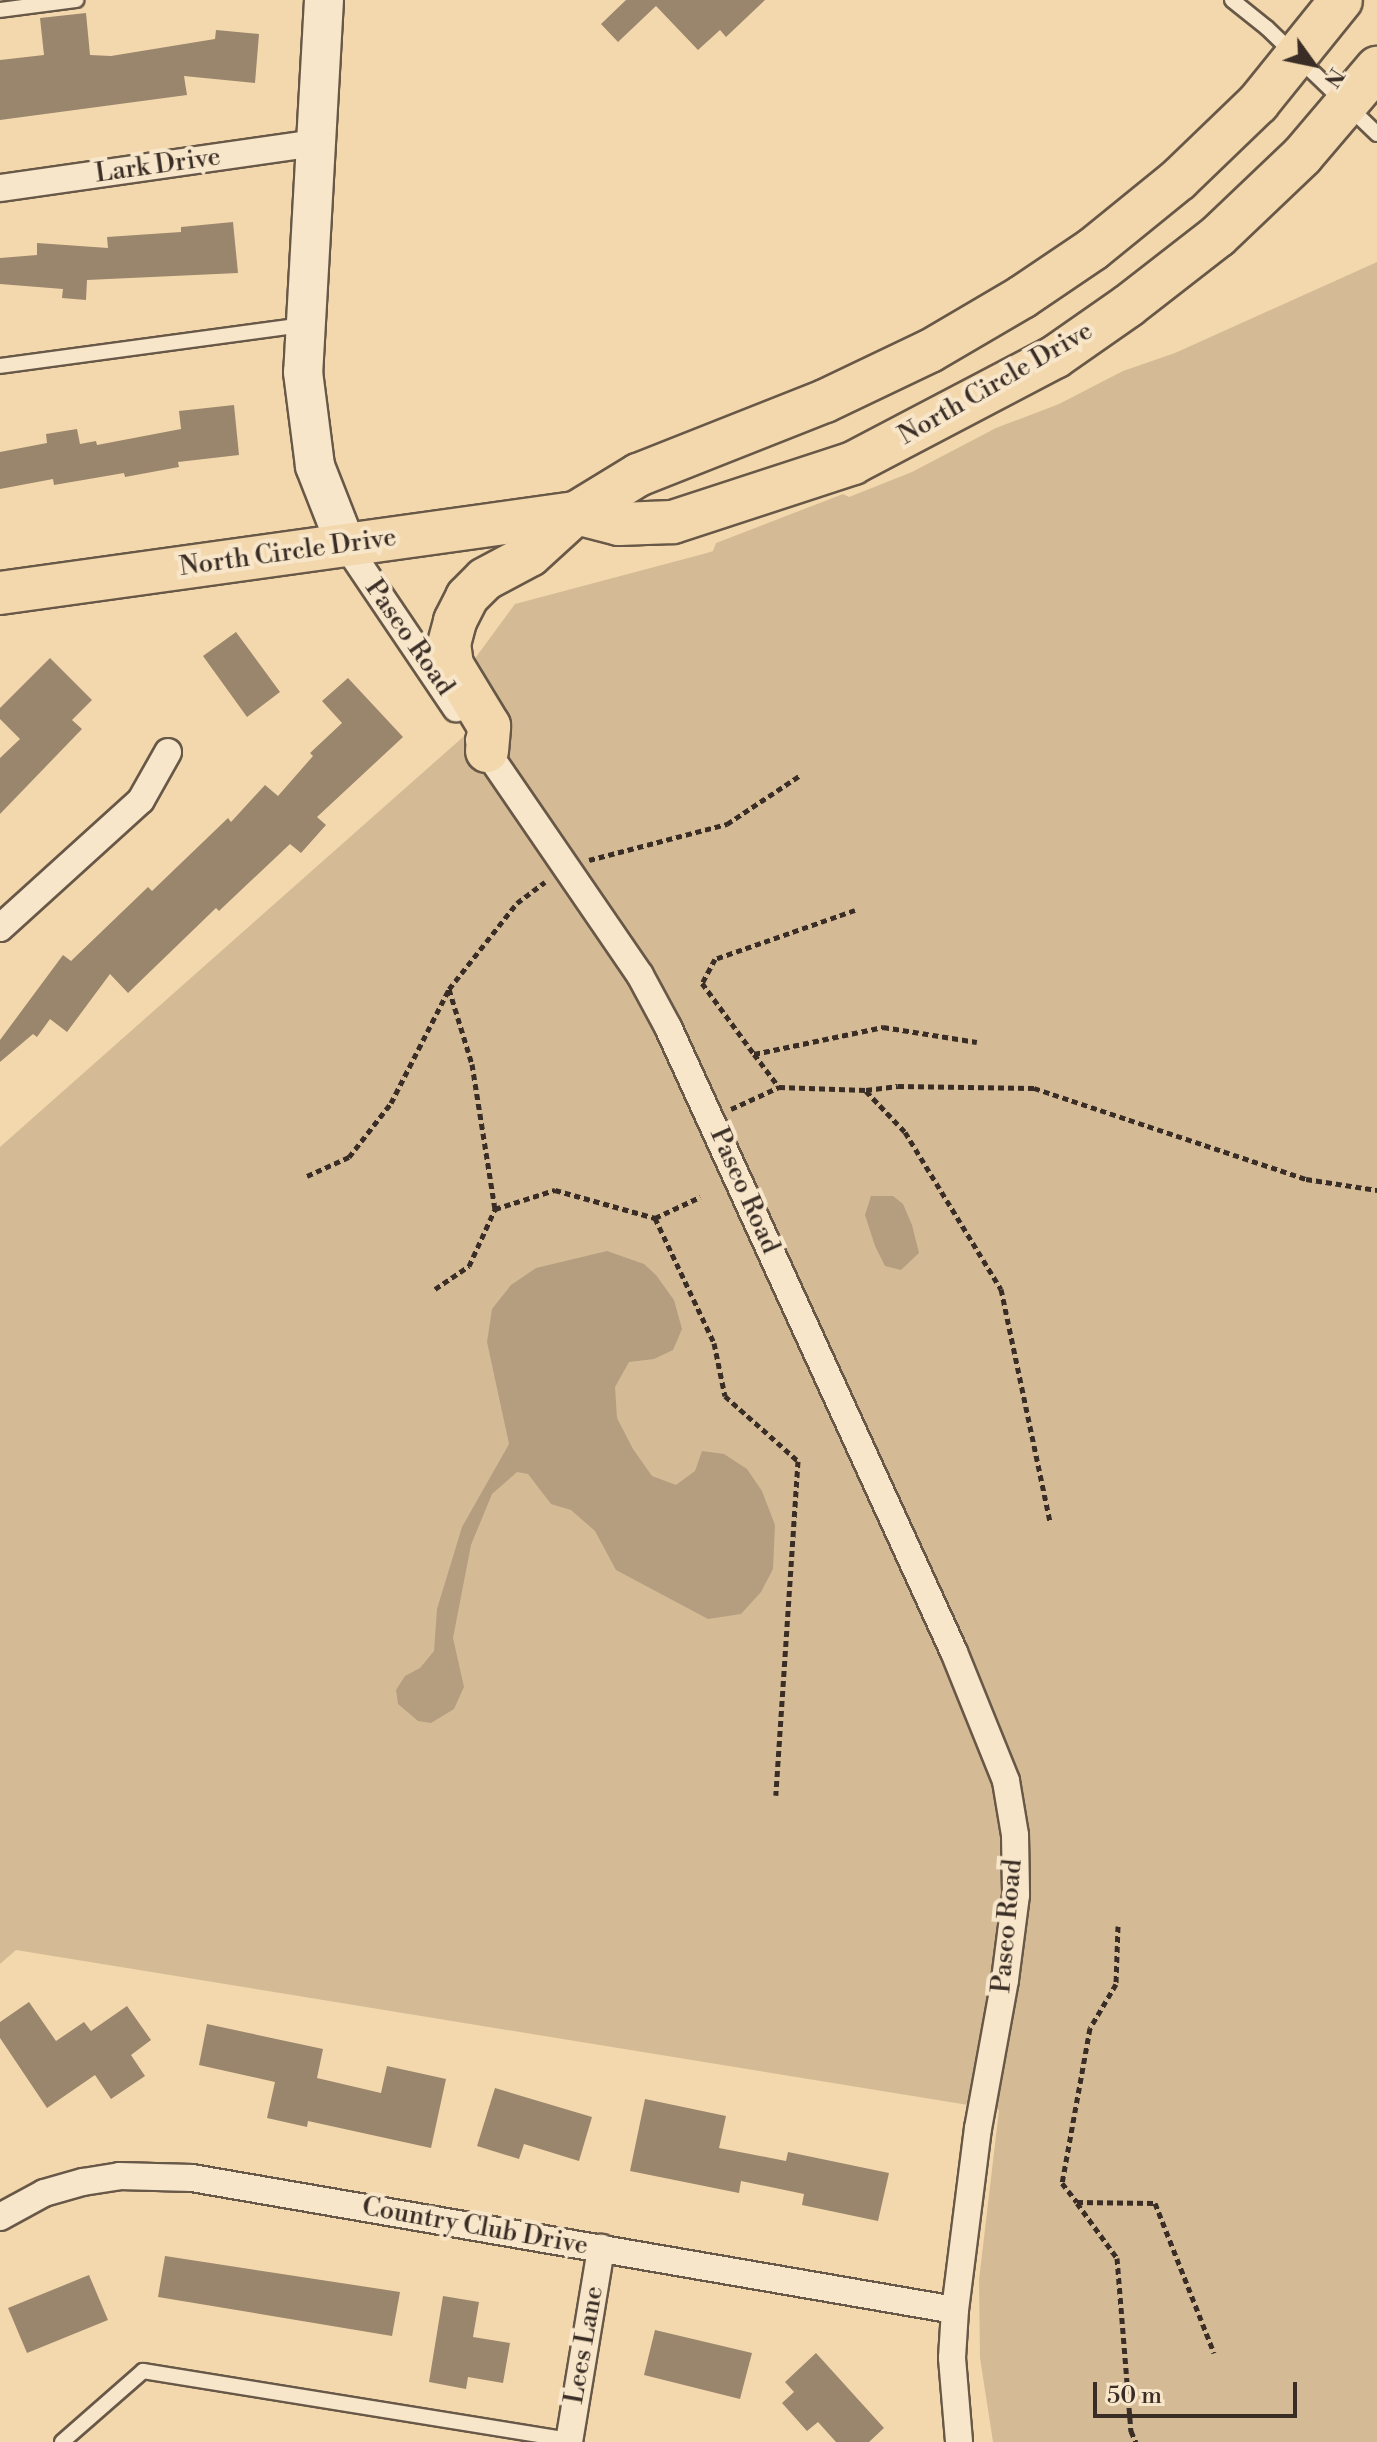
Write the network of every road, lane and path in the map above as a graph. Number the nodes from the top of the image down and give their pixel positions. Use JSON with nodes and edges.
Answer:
{"nodes":[{"id":1,"x":76,"y":0,"type":"edge"},
{"id":2,"x":324,"y":0,"type":"edge"},
{"id":3,"x":1232,"y":0,"type":"edge"},
{"id":4,"x":1341,"y":0,"type":"edge"},
{"id":5,"x":0,"y":10,"type":"edge"},
{"id":6,"x":1296,"y":55,"type":"junction"},
{"id":7,"x":1377,"y":68,"type":"edge"},
{"id":8,"x":1346,"y":104,"type":"junction"},
{"id":9,"x":1377,"y":134,"type":"edge"},
{"id":10,"x":316,"y":143,"type":"junction"},
{"id":11,"x":0,"y":188,"type":"edge"},
{"id":12,"x":304,"y":325,"type":"junction"},
{"id":13,"x":0,"y":366,"type":"edge"},
{"id":14,"x":576,"y":513,"type":"junction"},
{"id":15,"x":346,"y":545,"type":"junction"},
{"id":16,"x":0,"y":593,"type":"edge"},
{"id":17,"x":487,"y":751,"type":"junction"},
{"id":18,"x":168,"y":752,"type":"dead end"},
{"id":19,"x":799,"y":776,"type":"dead end"},
{"id":20,"x":564,"y":868,"type":"junction"},
{"id":21,"x":855,"y":910,"type":"dead end"},
{"id":22,"x":0,"y":928,"type":"edge"},
{"id":23,"x":449,"y":989,"type":"junction"},
{"id":24,"x":977,"y":1042,"type":"dead end"},
{"id":25,"x":754,"y":1054,"type":"junction"},
{"id":26,"x":779,"y":1087,"type":"junction"},
{"id":27,"x":866,"y":1090,"type":"junction"},
{"id":28,"x":712,"y":1118,"type":"junction"},
{"id":29,"x":307,"y":1176,"type":"dead end"},
{"id":30,"x":1377,"y":1190,"type":"edge"},
{"id":31,"x":700,"y":1197,"type":"dead end"},
{"id":32,"x":495,"y":1209,"type":"junction"},
{"id":33,"x":655,"y":1218,"type":"junction"},
{"id":34,"x":435,"y":1289,"type":"dead end"},
{"id":35,"x":1050,"y":1521,"type":"dead end"},
{"id":36,"x":776,"y":1795,"type":"dead end"},
{"id":37,"x":1118,"y":1926,"type":"dead end"},
{"id":38,"x":1077,"y":2202,"type":"junction"},
{"id":39,"x":0,"y":2217,"type":"edge"},
{"id":40,"x":601,"y":2248,"type":"junction"},
{"id":41,"x":955,"y":2310,"type":"junction"},
{"id":42,"x":1214,"y":2353,"type":"dead end"},
{"id":43,"x":569,"y":2441,"type":"edge"},
{"id":44,"x":62,"y":2442,"type":"edge"},
{"id":45,"x":959,"y":2442,"type":"edge"},
{"id":46,"x":1136,"y":2442,"type":"edge"}],
"edges":[{"from":1,"to":5,"type":"lane"},
{"from":2,"to":10,"type":"street","name":"Paseo Road"},
{"from":3,"to":6,"type":"lane"},
{"from":4,"to":6,"type":"main road","name":"North Circle Drive"},
{"from":6,"to":8,"type":"lane"},
{"from":6,"to":14,"type":"main road","name":"North Circle Drive"},
{"from":7,"to":8,"type":"main road","name":"North Circle Drive"},
{"from":8,"to":9,"type":"lane"},
{"from":8,"to":14,"type":"main road","name":"North Circle Drive"},
{"from":10,"to":11,"type":"street","name":"Lark Drive"},
{"from":10,"to":12,"type":"street","name":"Paseo Road"},
{"from":12,"to":13,"type":"lane"},
{"from":12,"to":15,"type":"street","name":"Paseo Road"},
{"from":14,"to":15,"type":"main road","name":"North Circle Drive"},
{"from":14,"to":17,"type":"main road"},
{"from":15,"to":16,"type":"main road","name":"North Circle Drive"},
{"from":15,"to":17,"type":"street","name":"Paseo Road"},
{"from":17,"to":20,"type":"street","name":"Paseo Road"},
{"from":18,"to":22,"type":"street"},
{"from":19,"to":20,"type":"path"},
{"from":20,"to":23,"type":"path"},
{"from":20,"to":28,"type":"street","name":"Paseo Road"},
{"from":21,"to":25,"type":"path"},
{"from":23,"to":29,"type":"path"},
{"from":23,"to":32,"type":"path"},
{"from":24,"to":25,"type":"path"},
{"from":25,"to":26,"type":"path"},
{"from":26,"to":27,"type":"path"},
{"from":26,"to":28,"type":"path"},
{"from":27,"to":30,"type":"path"},
{"from":27,"to":35,"type":"path"},
{"from":28,"to":41,"type":"street","name":"Paseo Road"},
{"from":31,"to":33,"type":"path"},
{"from":32,"to":33,"type":"path"},
{"from":32,"to":34,"type":"path"},
{"from":33,"to":36,"type":"path"},
{"from":37,"to":38,"type":"path"},
{"from":38,"to":42,"type":"path"},
{"from":38,"to":46,"type":"path"},
{"from":39,"to":40,"type":"street","name":"Country Club Drive"},
{"from":40,"to":41,"type":"street","name":"Country Club Drive"},
{"from":40,"to":43,"type":"street","name":"Lees Lane"},
{"from":41,"to":45,"type":"street","name":"Paseo Road"},
{"from":43,"to":44,"type":"lane"}]}
